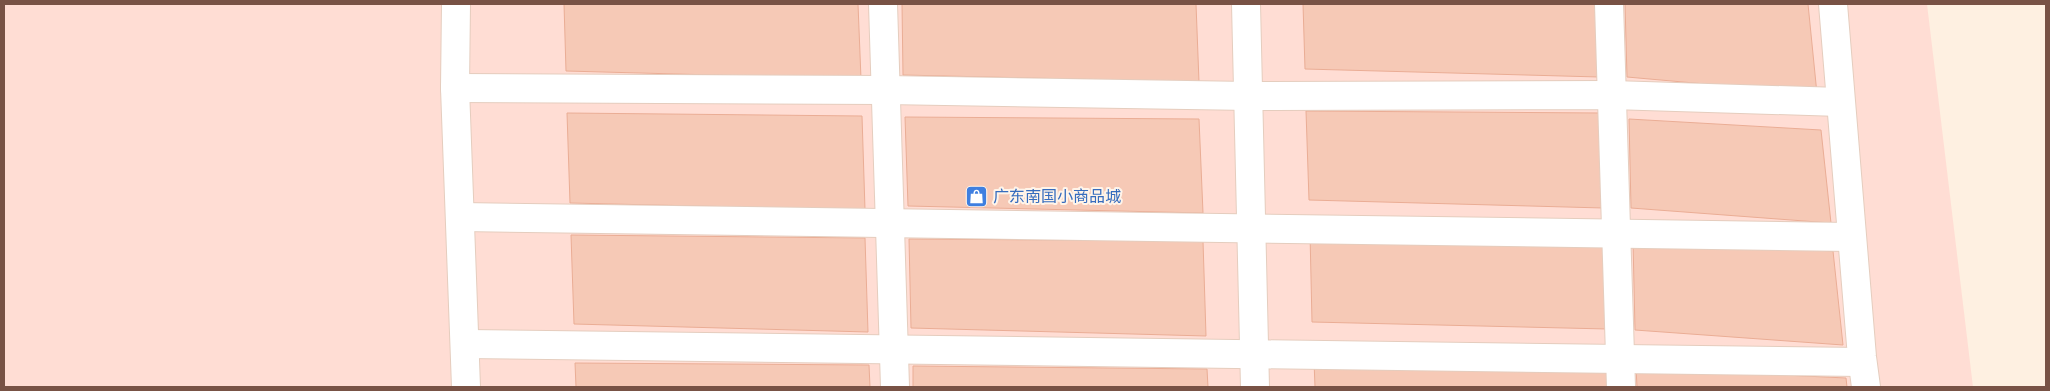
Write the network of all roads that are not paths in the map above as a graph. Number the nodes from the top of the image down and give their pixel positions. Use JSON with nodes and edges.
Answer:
{"nodes":[{"id":1,"x":456,"y":4,"type":"edge"},
{"id":2,"x":883,"y":4,"type":"edge"},
{"id":3,"x":1246,"y":4,"type":"edge"},
{"id":4,"x":1609,"y":4,"type":"edge"},
{"id":5,"x":1833,"y":4,"type":"edge"},
{"id":6,"x":455,"y":88,"type":"junction"},
{"id":7,"x":886,"y":90,"type":"junction"},
{"id":8,"x":1612,"y":95,"type":"junction"},
{"id":9,"x":1249,"y":96,"type":"junction"},
{"id":10,"x":1840,"y":102,"type":"junction"},
{"id":11,"x":461,"y":217,"type":"junction"},
{"id":12,"x":890,"y":223,"type":"junction"},
{"id":13,"x":1252,"y":228,"type":"junction"},
{"id":14,"x":1616,"y":233,"type":"junction"},
{"id":15,"x":1851,"y":237,"type":"junction"},
{"id":16,"x":466,"y":344,"type":"junction"},
{"id":17,"x":894,"y":350,"type":"junction"},
{"id":18,"x":1255,"y":354,"type":"junction"},
{"id":19,"x":1620,"y":358,"type":"junction"},
{"id":20,"x":1864,"y":374,"type":"edge"},
{"id":21,"x":466,"y":387,"type":"edge"},
{"id":22,"x":895,"y":387,"type":"edge"},
{"id":23,"x":1255,"y":387,"type":"edge"},
{"id":24,"x":1621,"y":387,"type":"edge"}],
"edges":[{"from":1,"to":6,"type":"street"},
{"from":2,"to":7,"type":"street"},
{"from":3,"to":9,"type":"street"},
{"from":4,"to":8,"type":"street"},
{"from":5,"to":10,"type":"street"},
{"from":6,"to":7,"type":"street"},
{"from":6,"to":11,"type":"street"},
{"from":7,"to":9,"type":"street"},
{"from":7,"to":12,"type":"street"},
{"from":8,"to":9,"type":"street"},
{"from":8,"to":10,"type":"street"},
{"from":8,"to":14,"type":"street"},
{"from":9,"to":13,"type":"street"},
{"from":10,"to":15,"type":"street"},
{"from":11,"to":12,"type":"street"},
{"from":11,"to":16,"type":"street"},
{"from":12,"to":13,"type":"street"},
{"from":12,"to":17,"type":"street"},
{"from":13,"to":14,"type":"street"},
{"from":13,"to":18,"type":"street"},
{"from":14,"to":15,"type":"street"},
{"from":14,"to":19,"type":"street"},
{"from":15,"to":20,"type":"street"},
{"from":16,"to":17,"type":"street"},
{"from":16,"to":21,"type":"street"},
{"from":17,"to":18,"type":"street"},
{"from":17,"to":22,"type":"street"},
{"from":18,"to":19,"type":"street"},
{"from":18,"to":23,"type":"street"},
{"from":19,"to":20,"type":"street"},
{"from":19,"to":24,"type":"street"}]}
